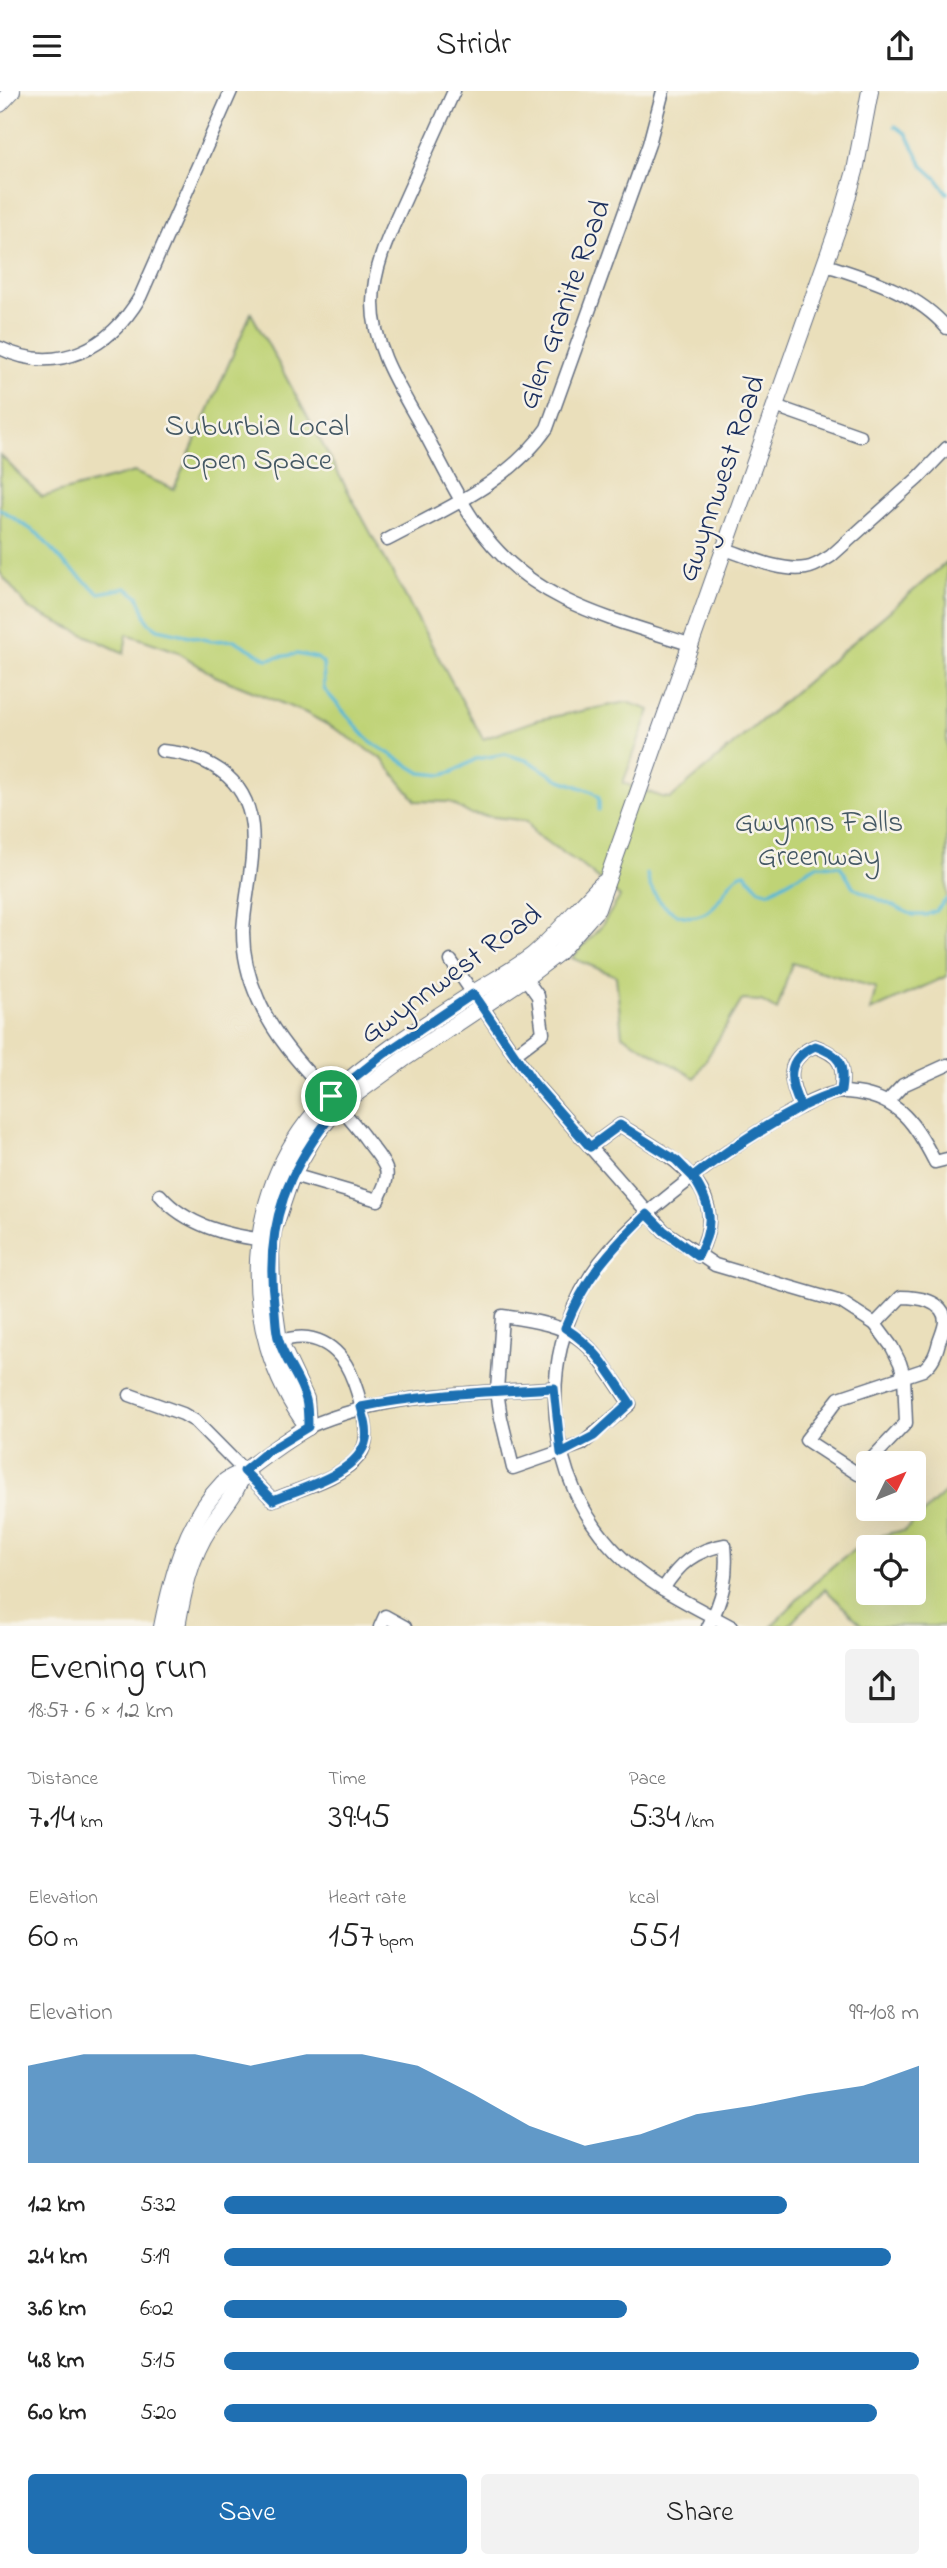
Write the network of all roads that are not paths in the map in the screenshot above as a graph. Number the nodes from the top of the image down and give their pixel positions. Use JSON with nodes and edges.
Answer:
{"nodes":[{"id":1,"x":12,"y":91,"type":"edge"},
{"id":2,"x":231,"y":91,"type":"edge"},
{"id":3,"x":454,"y":91,"type":"edge"},
{"id":4,"x":663,"y":91,"type":"edge"},
{"id":5,"x":870,"y":91,"type":"edge"},
{"id":6,"x":0,"y":104,"type":"edge"},
{"id":7,"x":826,"y":265,"type":"junction"},
{"id":8,"x":947,"y":328,"type":"edge"},
{"id":9,"x":0,"y":348,"type":"edge"},
{"id":10,"x":775,"y":406,"type":"junction"},
{"id":11,"x":860,"y":436,"type":"dead end"},
{"id":12,"x":947,"y":448,"type":"edge"},
{"id":13,"x":462,"y":500,"type":"junction"},
{"id":14,"x":387,"y":540,"type":"dead end"},
{"id":15,"x":725,"y":549,"type":"junction"},
{"id":16,"x":692,"y":645,"type":"junction"},
{"id":17,"x":162,"y":751,"type":"dead end"},
{"id":18,"x":451,"y":961,"type":"dead end"},
{"id":19,"x":521,"y":972,"type":"junction"},
{"id":20,"x":477,"y":1001,"type":"junction"},
{"id":21,"x":514,"y":1055,"type":"junction"},
{"id":22,"x":947,"y":1065,"type":"edge"},
{"id":23,"x":841,"y":1091,"type":"junction"},
{"id":24,"x":335,"y":1101,"type":"junction"},
{"id":25,"x":888,"y":1101,"type":"junction"},
{"id":26,"x":801,"y":1107,"type":"junction"},
{"id":27,"x":590,"y":1147,"type":"junction"},
{"id":28,"x":947,"y":1159,"type":"edge"},
{"id":29,"x":286,"y":1173,"type":"junction"},
{"id":30,"x":693,"y":1177,"type":"junction"},
{"id":31,"x":160,"y":1195,"type":"dead end"},
{"id":32,"x":647,"y":1214,"type":"junction"},
{"id":33,"x":265,"y":1240,"type":"junction"},
{"id":34,"x":698,"y":1256,"type":"junction"},
{"id":35,"x":875,"y":1324,"type":"junction"},
{"id":36,"x":565,"y":1328,"type":"junction"},
{"id":37,"x":272,"y":1343,"type":"junction"},
{"id":38,"x":904,"y":1376,"type":"junction"},
{"id":39,"x":554,"y":1388,"type":"junction"},
{"id":40,"x":497,"y":1391,"type":"junction"},
{"id":41,"x":130,"y":1395,"type":"dead end"},
{"id":42,"x":361,"y":1407,"type":"junction"},
{"id":43,"x":308,"y":1427,"type":"junction"},
{"id":44,"x":879,"y":1451,"type":"edge"},
{"id":45,"x":561,"y":1453,"type":"junction"},
{"id":46,"x":244,"y":1471,"type":"junction"},
{"id":47,"x":856,"y":1473,"type":"edge"},
{"id":48,"x":663,"y":1588,"type":"junction"},
{"id":49,"x":711,"y":1621,"type":"edge"},
{"id":50,"x":162,"y":1626,"type":"edge"},
{"id":51,"x":177,"y":1626,"type":"edge"},
{"id":52,"x":380,"y":1626,"type":"edge"},
{"id":53,"x":405,"y":1626,"type":"edge"},
{"id":54,"x":732,"y":1626,"type":"edge"}],
"edges":[{"from":1,"to":6,"type":"street"},
{"from":2,"to":9,"type":"street"},
{"from":3,"to":13,"type":"street"},
{"from":4,"to":13,"type":"street","name":"Glen Granite Road"},
{"from":5,"to":7,"type":"street","name":"Gwynnwest Road"},
{"from":7,"to":8,"type":"street"},
{"from":7,"to":10,"type":"street","name":"Gwynnwest Road"},
{"from":10,"to":11,"type":"street"},
{"from":10,"to":15,"type":"street","name":"Gwynnwest Road"},
{"from":12,"to":15,"type":"street"},
{"from":13,"to":14,"type":"street","name":"Glen Granite Road"},
{"from":13,"to":16,"type":"street"},
{"from":15,"to":16,"type":"street","name":"Gwynnwest Road"},
{"from":16,"to":19,"type":"street","name":"Gwynnwest Road"},
{"from":17,"to":24,"type":"street"},
{"from":18,"to":20,"type":"street"},
{"from":19,"to":20,"type":"street","name":"Gwynnwest Road"},
{"from":19,"to":21,"type":"street"},
{"from":20,"to":21,"type":"street"},
{"from":20,"to":24,"type":"street","name":"Gwynnwest Road"},
{"from":21,"to":27,"type":"street"},
{"from":22,"to":25,"type":"street"},
{"from":23,"to":25,"type":"street"},
{"from":23,"to":26,"type":"street"},
{"from":23,"to":26,"type":"street"},
{"from":24,"to":29,"type":"street","name":"Gwynnwest Road"},
{"from":24,"to":29,"type":"street"},
{"from":25,"to":28,"type":"street"},
{"from":26,"to":30,"type":"street"},
{"from":27,"to":30,"type":"street"},
{"from":27,"to":32,"type":"street"},
{"from":29,"to":33,"type":"street","name":"Gwynnwest Road"},
{"from":30,"to":32,"type":"street"},
{"from":30,"to":34,"type":"street"},
{"from":31,"to":33,"type":"street"},
{"from":32,"to":34,"type":"street"},
{"from":32,"to":36,"type":"street"},
{"from":33,"to":37,"type":"street","name":"Gwynnwest Road"},
{"from":34,"to":35,"type":"street"},
{"from":35,"to":38,"type":"street"},
{"from":35,"to":38,"type":"street"},
{"from":36,"to":39,"type":"street"},
{"from":36,"to":40,"type":"street"},
{"from":36,"to":45,"type":"street"},
{"from":37,"to":42,"type":"street"},
{"from":37,"to":43,"type":"street","name":"Gwynnwest Road"},
{"from":38,"to":44,"type":"street"},
{"from":38,"to":47,"type":"street"},
{"from":39,"to":40,"type":"street"},
{"from":39,"to":45,"type":"street"},
{"from":40,"to":42,"type":"street"},
{"from":40,"to":45,"type":"street"},
{"from":41,"to":46,"type":"street"},
{"from":42,"to":43,"type":"street"},
{"from":42,"to":46,"type":"street"},
{"from":43,"to":46,"type":"street"},
{"from":45,"to":48,"type":"street"},
{"from":46,"to":50,"type":"street"},
{"from":46,"to":51,"type":"street"},
{"from":48,"to":49,"type":"street"},
{"from":48,"to":49,"type":"street"},
{"from":49,"to":54,"type":"street"},
{"from":52,"to":53,"type":"street"}]}
